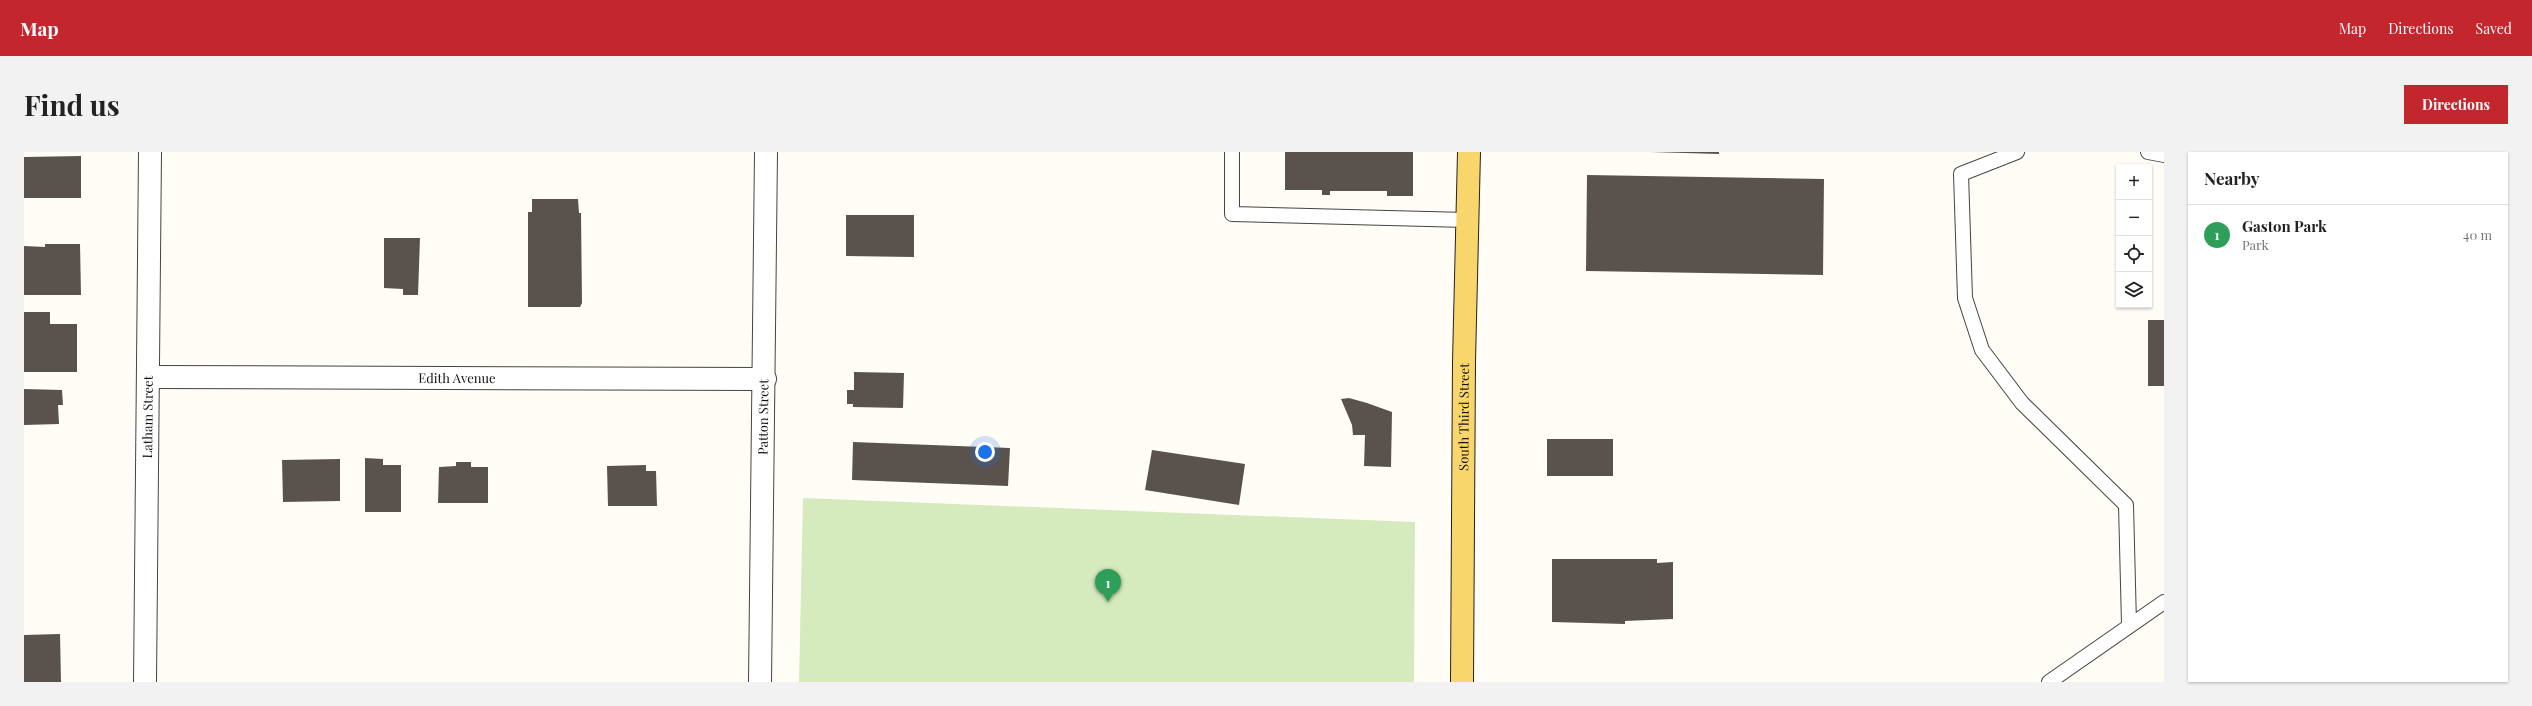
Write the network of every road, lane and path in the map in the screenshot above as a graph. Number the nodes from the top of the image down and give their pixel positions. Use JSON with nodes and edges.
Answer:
{"nodes":[{"id":1,"x":150,"y":152,"type":"edge"},
{"id":2,"x":766,"y":152,"type":"edge"},
{"id":3,"x":1232,"y":152,"type":"edge"},
{"id":4,"x":1469,"y":152,"type":"edge"},
{"id":5,"x":2017,"y":152,"type":"edge"},
{"id":6,"x":2148,"y":152,"type":"edge"},
{"id":7,"x":2164,"y":155,"type":"edge"},
{"id":8,"x":1468,"y":220,"type":"junction"},
{"id":9,"x":148,"y":377,"type":"junction"},
{"id":10,"x":765,"y":379,"type":"junction"},
{"id":11,"x":2164,"y":602,"type":"edge"},
{"id":12,"x":2129,"y":624,"type":"junction"},
{"id":13,"x":145,"y":682,"type":"edge"},
{"id":14,"x":760,"y":682,"type":"edge"},
{"id":15,"x":1462,"y":682,"type":"edge"},
{"id":16,"x":2049,"y":682,"type":"edge"}],
"edges":[{"from":1,"to":9,"type":"street","name":"Latham Street"},
{"from":2,"to":10,"type":"street","name":"Patton Street"},
{"from":3,"to":8,"type":"lane"},
{"from":4,"to":8,"type":"main road","name":"South Third Street"},
{"from":5,"to":12,"type":"lane"},
{"from":6,"to":7,"type":"lane"},
{"from":8,"to":15,"type":"main road","name":"South Third Street"},
{"from":9,"to":10,"type":"street","name":"Edith Avenue"},
{"from":9,"to":13,"type":"street","name":"Latham Street"},
{"from":10,"to":14,"type":"street","name":"Patton Street"},
{"from":11,"to":12,"type":"lane"},
{"from":12,"to":16,"type":"lane"}]}
